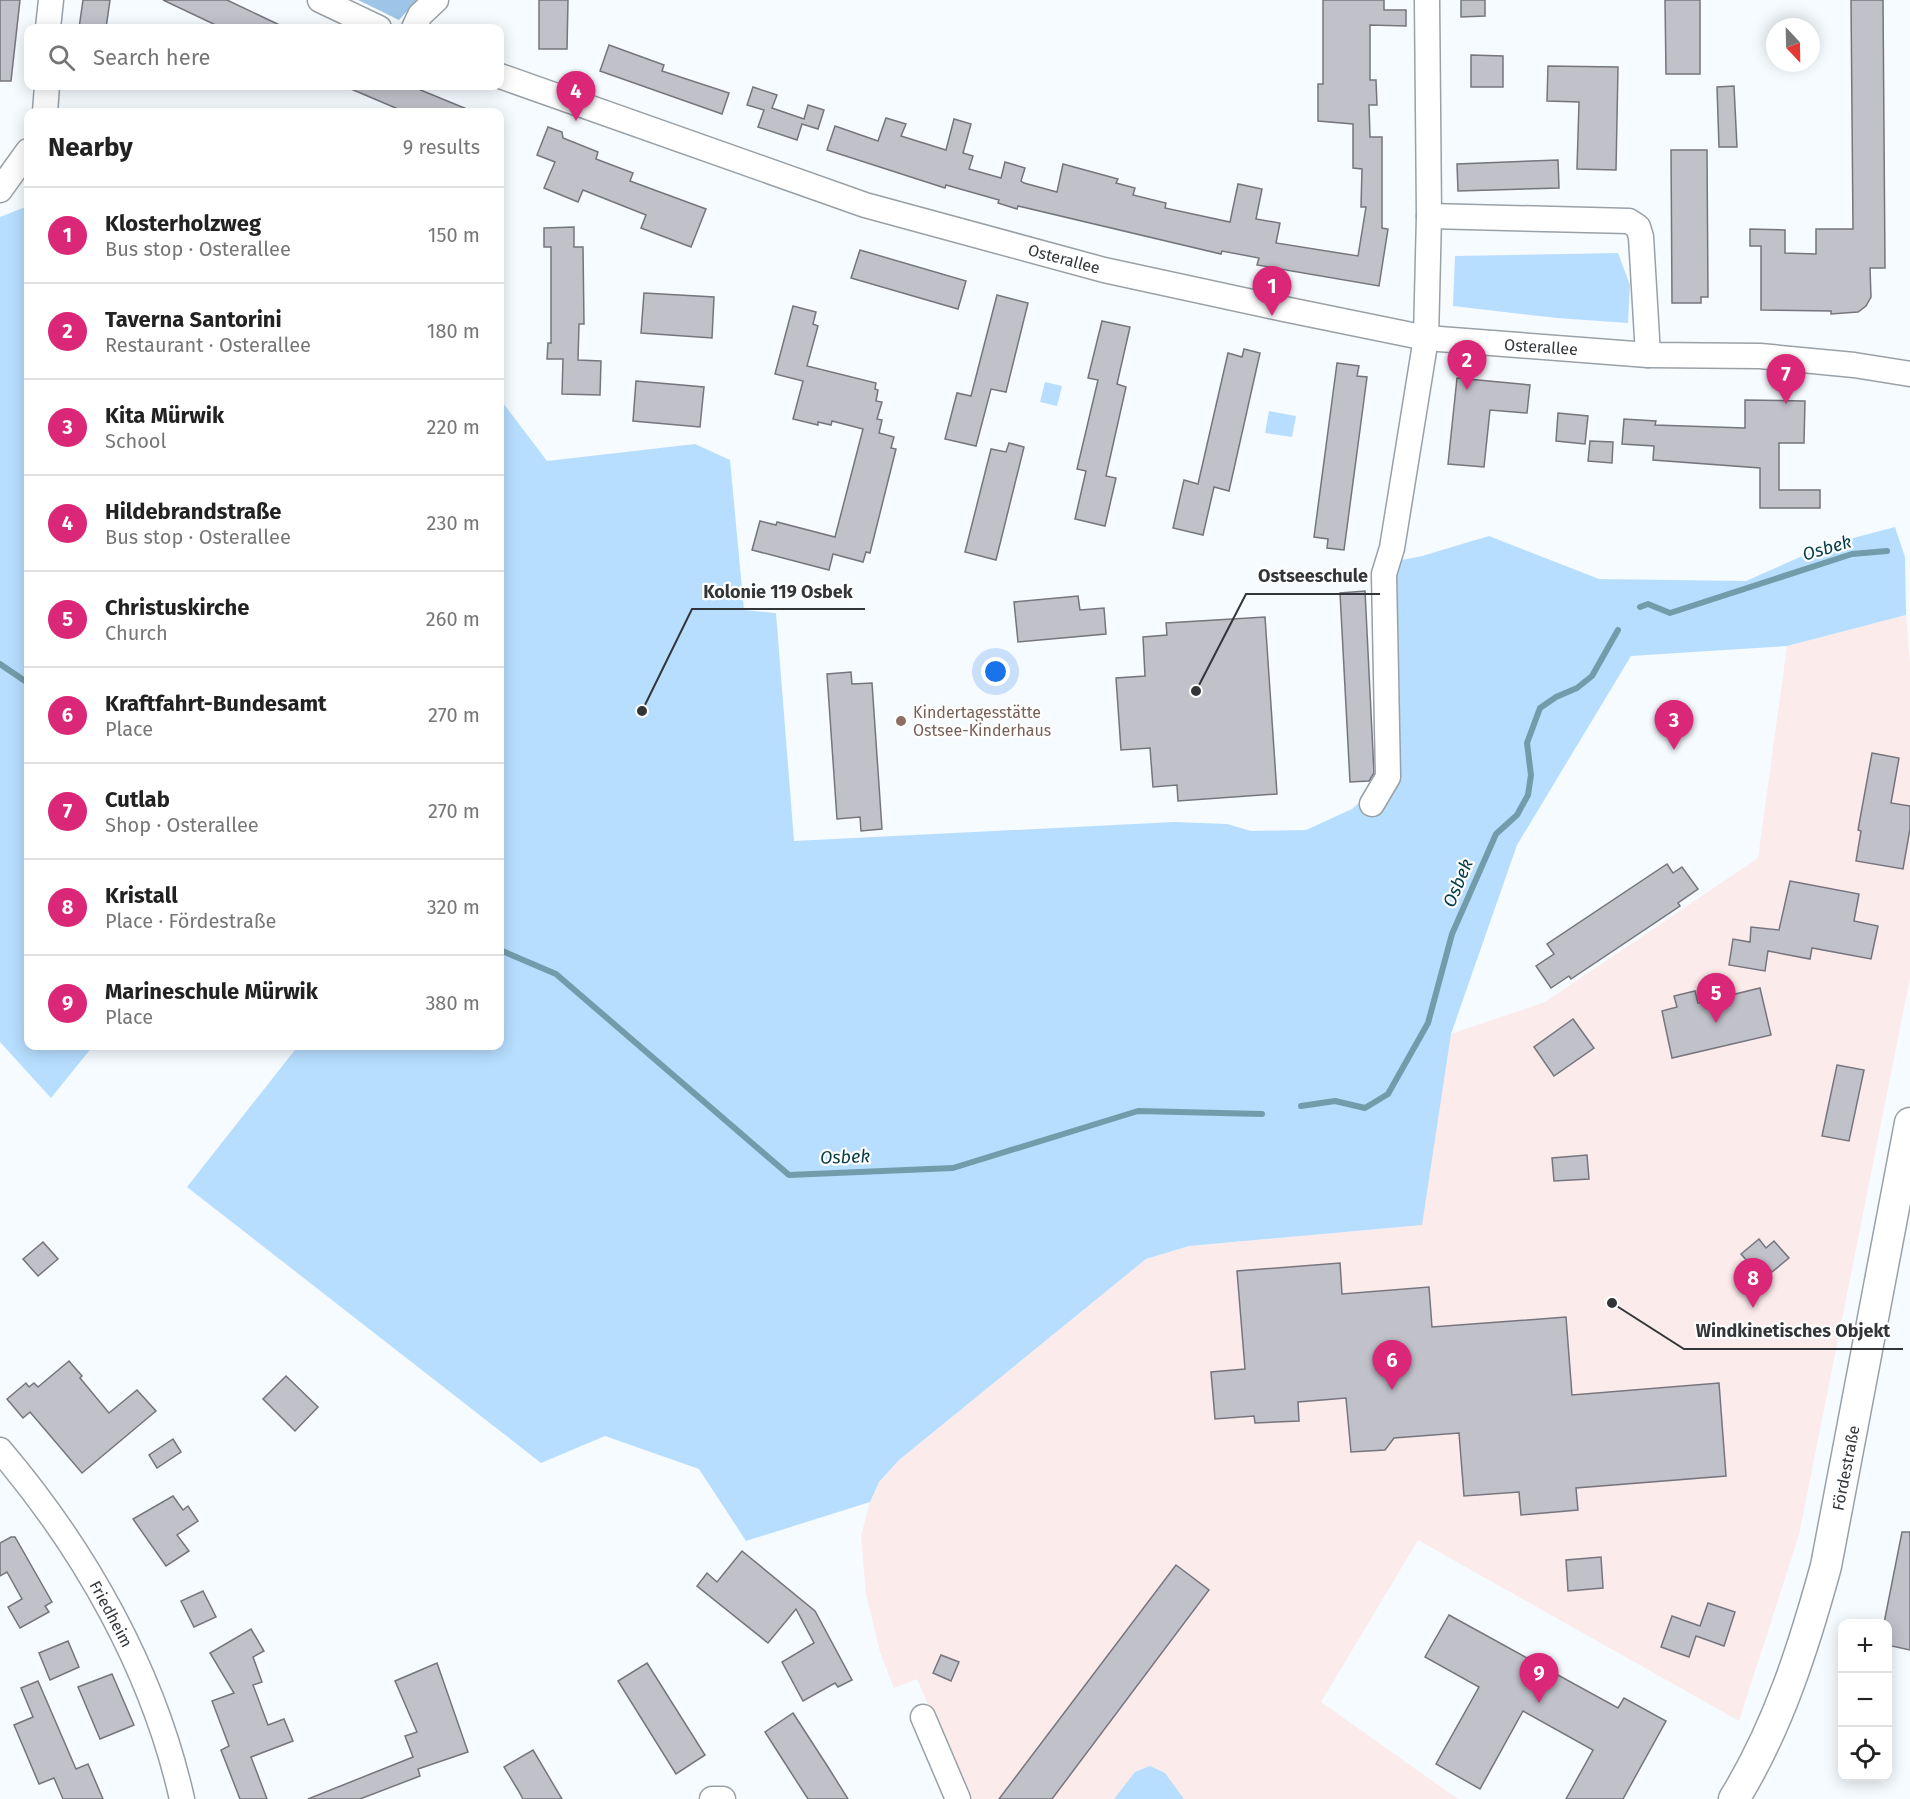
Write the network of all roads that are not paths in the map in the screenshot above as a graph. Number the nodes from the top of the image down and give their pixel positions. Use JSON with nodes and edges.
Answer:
{"nodes":[{"id":1,"x":51,"y":0,"type":"edge"},
{"id":2,"x":320,"y":0,"type":"edge"},
{"id":3,"x":436,"y":0,"type":"edge"},
{"id":4,"x":1427,"y":0,"type":"edge"},
{"id":5,"x":48,"y":24,"type":"edge"},
{"id":6,"x":371,"y":24,"type":"edge"},
{"id":7,"x":416,"y":24,"type":"edge"},
{"id":8,"x":504,"y":77,"type":"edge"},
{"id":9,"x":47,"y":90,"type":"edge"},
{"id":10,"x":45,"y":108,"type":"edge"},
{"id":11,"x":24,"y":157,"type":"edge"},
{"id":12,"x":0,"y":190,"type":"edge"},
{"id":13,"x":1429,"y":216,"type":"junction"},
{"id":14,"x":1426,"y":338,"type":"junction"},
{"id":15,"x":1648,"y":355,"type":"junction"},
{"id":16,"x":1910,"y":374,"type":"edge"},
{"id":17,"x":1372,"y":804,"type":"dead end"},
{"id":18,"x":1910,"y":1123,"type":"edge"},
{"id":19,"x":0,"y":1450,"type":"edge"},
{"id":20,"x":923,"y":1717,"type":"dead end"},
{"id":21,"x":182,"y":1799,"type":"edge"},
{"id":22,"x":712,"y":1799,"type":"edge"},
{"id":23,"x":723,"y":1799,"type":"edge"},
{"id":24,"x":958,"y":1799,"type":"edge"},
{"id":25,"x":1734,"y":1799,"type":"edge"}],
"edges":[{"from":1,"to":5,"type":"street"},
{"from":2,"to":6,"type":"street"},
{"from":3,"to":7,"type":"street"},
{"from":4,"to":13,"type":"street"},
{"from":8,"to":14,"type":"street","name":"Osterallee"},
{"from":9,"to":10,"type":"street"},
{"from":11,"to":12,"type":"street"},
{"from":13,"to":14,"type":"street"},
{"from":13,"to":15,"type":"street"},
{"from":14,"to":15,"type":"street","name":"Osterallee"},
{"from":14,"to":17,"type":"street"},
{"from":15,"to":16,"type":"street","name":"Osterallee"},
{"from":18,"to":25,"type":"main road","name":"Fördestraße"},
{"from":19,"to":21,"type":"street","name":"Friedheim"},
{"from":20,"to":24,"type":"street"},
{"from":22,"to":23,"type":"street"}]}
